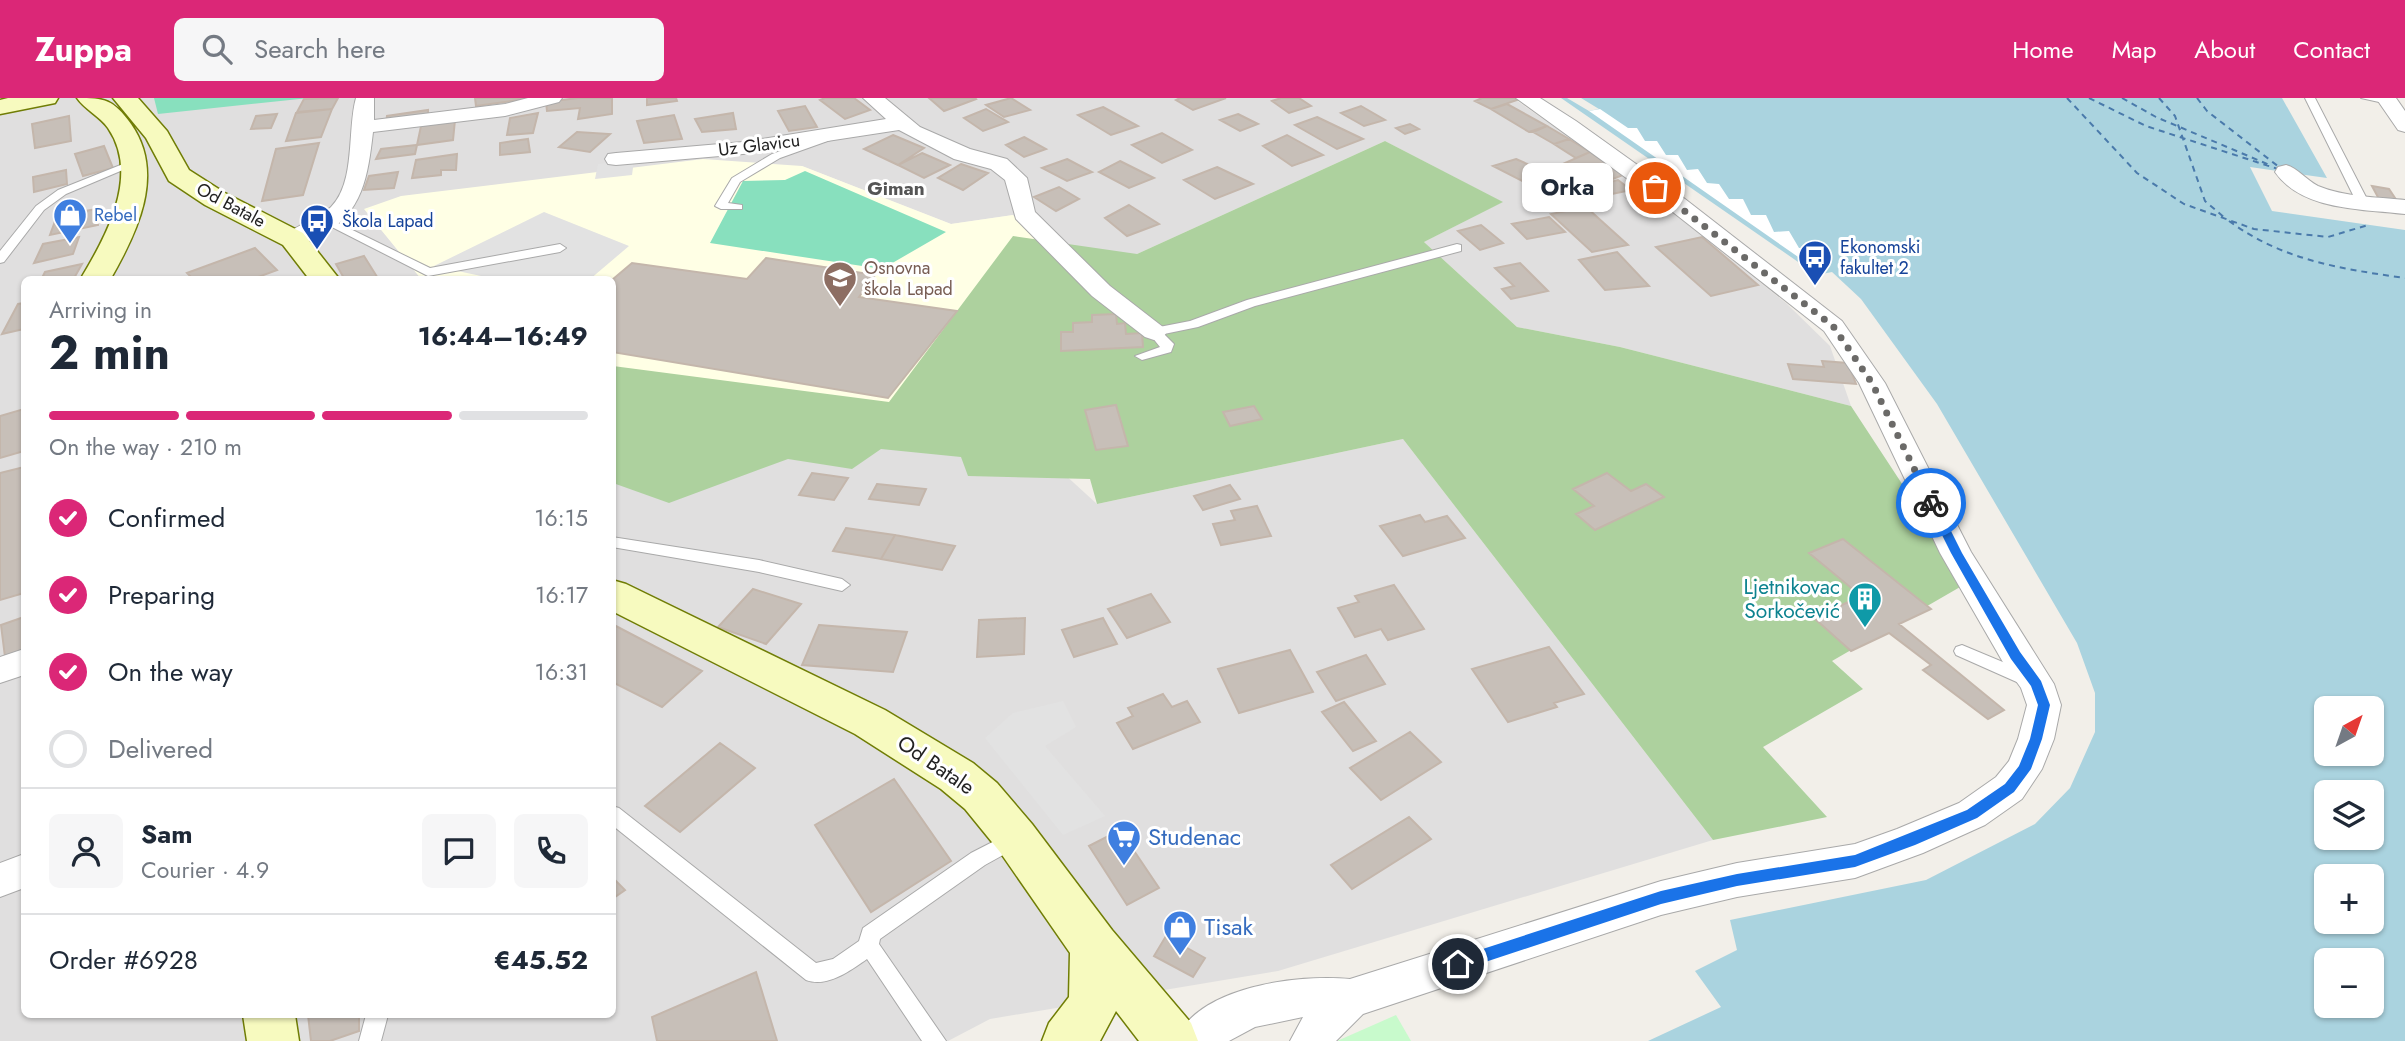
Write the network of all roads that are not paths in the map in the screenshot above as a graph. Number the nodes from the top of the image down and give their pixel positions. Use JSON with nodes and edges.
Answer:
{"nodes":[{"id":1,"x":10,"y":98,"type":"edge"},
{"id":2,"x":46,"y":98,"type":"edge"},
{"id":3,"x":89,"y":98,"type":"edge"},
{"id":4,"x":125,"y":98,"type":"edge"},
{"id":5,"x":552,"y":98,"type":"edge"},
{"id":6,"x":873,"y":98,"type":"edge"},
{"id":7,"x":1526,"y":98,"type":"edge"},
{"id":8,"x":2310,"y":98,"type":"edge"},
{"id":9,"x":2366,"y":98,"type":"edge"},
{"id":10,"x":365,"y":100,"type":"dead end"},
{"id":11,"x":2397,"y":102,"type":"edge"},
{"id":12,"x":0,"y":105,"type":"edge"},
{"id":13,"x":901,"y":122,"type":"junction"},
{"id":14,"x":2405,"y":126,"type":"edge"},
{"id":15,"x":365,"y":127,"type":"junction"},
{"id":16,"x":834,"y":135,"type":"junction"},
{"id":17,"x":616,"y":159,"type":"dead end"},
{"id":18,"x":132,"y":164,"type":"junction"},
{"id":19,"x":2286,"y":172,"type":"dead end"},
{"id":20,"x":2362,"y":201,"type":"junction"},
{"id":21,"x":738,"y":206,"type":"dead end"},
{"id":22,"x":2405,"y":207,"type":"edge"},
{"id":23,"x":328,"y":221,"type":"junction"},
{"id":24,"x":293,"y":239,"type":"junction"},
{"id":25,"x":560,"y":248,"type":"dead end"},
{"id":26,"x":1457,"y":248,"type":"dead end"},
{"id":27,"x":0,"y":259,"type":"edge"},
{"id":28,"x":97,"y":276,"type":"edge"},
{"id":29,"x":322,"y":276,"type":"edge"},
{"id":30,"x":1154,"y":332,"type":"junction"},
{"id":31,"x":1142,"y":356,"type":"dead end"},
{"id":32,"x":616,"y":543,"type":"edge"},
{"id":33,"x":842,"y":585,"type":"dead end"},
{"id":34,"x":616,"y":596,"type":"edge"},
{"id":35,"x":1962,"y":652,"type":"dead end"},
{"id":36,"x":21,"y":663,"type":"edge"},
{"id":37,"x":0,"y":670,"type":"edge"},
{"id":38,"x":2037,"y":684,"type":"junction"},
{"id":39,"x":616,"y":817,"type":"edge"},
{"id":40,"x":1016,"y":838,"type":"junction"},
{"id":41,"x":21,"y":872,"type":"edge"},
{"id":42,"x":0,"y":880,"type":"edge"},
{"id":43,"x":869,"y":946,"type":"junction"},
{"id":44,"x":1094,"y":946,"type":"junction"},
{"id":45,"x":269,"y":1018,"type":"edge"},
{"id":46,"x":376,"y":1018,"type":"edge"},
{"id":47,"x":1320,"y":1026,"type":"edge"},
{"id":48,"x":273,"y":1041,"type":"edge"},
{"id":49,"x":370,"y":1041,"type":"edge"},
{"id":50,"x":935,"y":1041,"type":"edge"},
{"id":51,"x":1068,"y":1041,"type":"edge"},
{"id":52,"x":1172,"y":1041,"type":"edge"},
{"id":53,"x":1196,"y":1041,"type":"edge"}],
"edges":[{"from":1,"to":12,"type":"main road"},
{"from":2,"to":12,"type":"main road"},
{"from":3,"to":18,"type":"main road"},
{"from":4,"to":24,"type":"main road","name":"Od Batale"},
{"from":5,"to":15,"type":"street"},
{"from":6,"to":13,"type":"street"},
{"from":7,"to":38,"type":"street"},
{"from":8,"to":20,"type":"lane"},
{"from":9,"to":11,"type":"lane"},
{"from":10,"to":15,"type":"street"},
{"from":11,"to":14,"type":"street"},
{"from":13,"to":16,"type":"street","name":"Uz Glavicu"},
{"from":13,"to":30,"type":"street"},
{"from":15,"to":23,"type":"street"},
{"from":16,"to":17,"type":"street","name":"Uz Glavicu"},
{"from":16,"to":21,"type":"lane"},
{"from":18,"to":27,"type":"lane"},
{"from":18,"to":28,"type":"main road"},
{"from":19,"to":20,"type":"street"},
{"from":20,"to":22,"type":"street"},
{"from":23,"to":24,"type":"street"},
{"from":23,"to":25,"type":"lane"},
{"from":24,"to":29,"type":"main road","name":"Od Batale"},
{"from":26,"to":30,"type":"lane"},
{"from":30,"to":31,"type":"lane"},
{"from":32,"to":33,"type":"lane"},
{"from":34,"to":40,"type":"main road","name":"Od Batale"},
{"from":35,"to":38,"type":"lane"},
{"from":36,"to":37,"type":"street"},
{"from":38,"to":47,"type":"street"},
{"from":39,"to":43,"type":"lane"},
{"from":40,"to":43,"type":"lane"},
{"from":40,"to":44,"type":"main road","name":"Od Batale"},
{"from":41,"to":42,"type":"street"},
{"from":43,"to":50,"type":"lane"},
{"from":44,"to":51,"type":"main road"},
{"from":44,"to":52,"type":"main road","name":"Od Batale"},
{"from":45,"to":48,"type":"main road"},
{"from":46,"to":49,"type":"lane"},
{"from":47,"to":53,"type":"street"}]}
